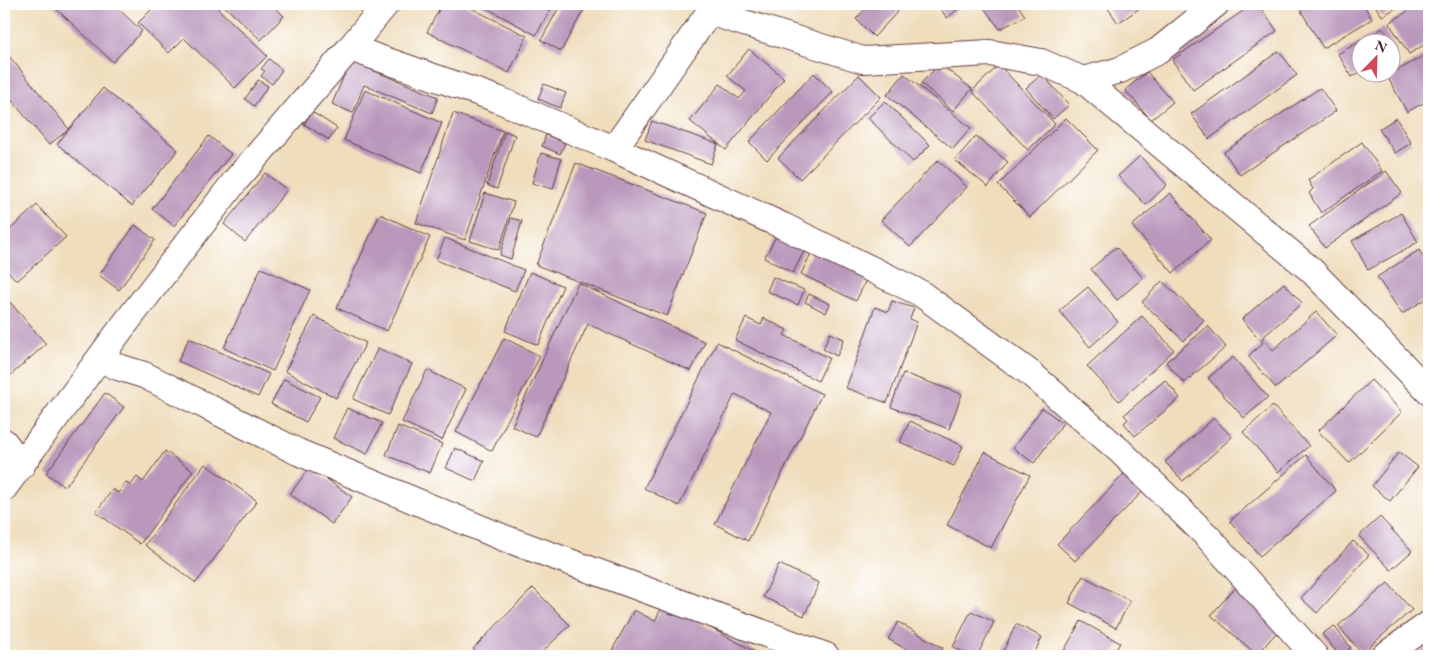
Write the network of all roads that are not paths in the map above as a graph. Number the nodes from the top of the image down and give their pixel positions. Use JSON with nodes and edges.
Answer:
{"nodes":[{"id":1,"x":386,"y":4,"type":"edge"},
{"id":2,"x":1216,"y":4,"type":"edge"},
{"id":3,"x":712,"y":8,"type":"edge"},
{"id":4,"x":350,"y":48,"type":"junction"},
{"id":5,"x":1083,"y":80,"type":"junction"},
{"id":6,"x":614,"y":149,"type":"junction"},
{"id":7,"x":100,"y":359,"type":"junction"},
{"id":8,"x":1429,"y":392,"type":"edge"},
{"id":9,"x":4,"y":442,"type":"edge"},
{"id":10,"x":22,"y":465,"type":"junction"},
{"id":11,"x":4,"y":488,"type":"edge"},
{"id":12,"x":1429,"y":624,"type":"edge"},
{"id":13,"x":826,"y":656,"type":"edge"},
{"id":14,"x":1315,"y":656,"type":"edge"},
{"id":15,"x":1384,"y":656,"type":"edge"}],
"edges":[{"from":1,"to":4,"type":"street"},
{"from":2,"to":5,"type":"street"},
{"from":3,"to":5,"type":"street"},
{"from":3,"to":6,"type":"street"},
{"from":4,"to":6,"type":"street"},
{"from":4,"to":7,"type":"street"},
{"from":5,"to":8,"type":"street"},
{"from":6,"to":14,"type":"street"},
{"from":7,"to":10,"type":"street"},
{"from":7,"to":13,"type":"street"},
{"from":9,"to":10,"type":"street"},
{"from":10,"to":11,"type":"street"},
{"from":12,"to":15,"type":"street"}]}
